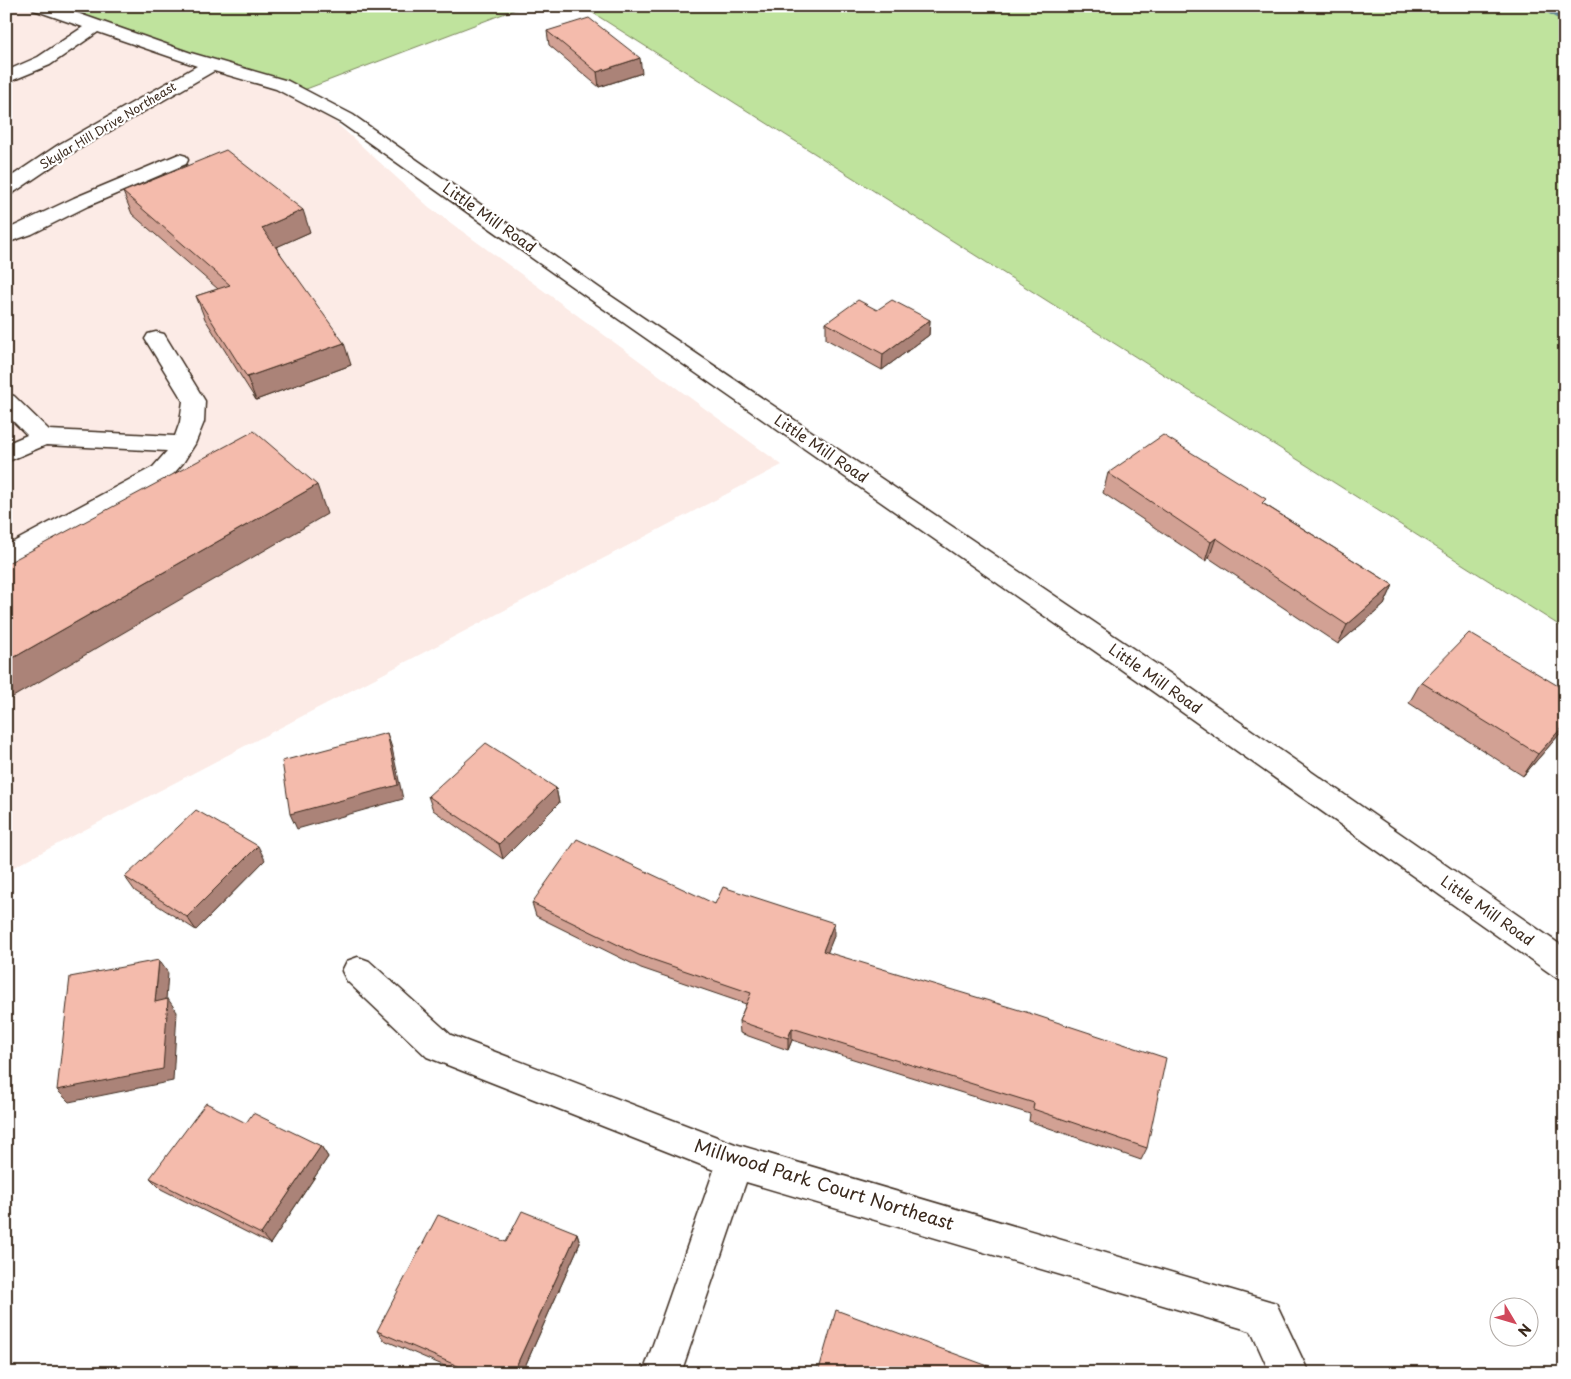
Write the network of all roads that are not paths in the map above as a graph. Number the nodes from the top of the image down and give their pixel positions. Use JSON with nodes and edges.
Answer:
{"nodes":[{"id":1,"x":40,"y":6,"type":"edge"},
{"id":2,"x":96,"y":26,"type":"junction"},
{"id":3,"x":211,"y":65,"type":"junction"},
{"id":4,"x":13,"y":76,"type":"edge"},
{"id":5,"x":179,"y":160,"type":"dead end"},
{"id":6,"x":6,"y":189,"type":"edge"},
{"id":7,"x":6,"y":236,"type":"edge"},
{"id":8,"x":156,"y":339,"type":"dead end"},
{"id":9,"x":6,"y":401,"type":"edge"},
{"id":10,"x":43,"y":437,"type":"junction"},
{"id":11,"x":183,"y":444,"type":"junction"},
{"id":12,"x":6,"y":454,"type":"edge"},
{"id":13,"x":6,"y":557,"type":"edge"},
{"id":14,"x":1565,"y":966,"type":"edge"},
{"id":15,"x":358,"y":971,"type":"dead end"},
{"id":16,"x":735,"y":1161,"type":"junction"},
{"id":17,"x":662,"y":1373,"type":"edge"},
{"id":18,"x":1290,"y":1373,"type":"edge"}],
"edges":[{"from":1,"to":2,"type":"street","name":"Little Mill Road"},
{"from":2,"to":3,"type":"street","name":"Little Mill Road"},
{"from":2,"to":4,"type":"street"},
{"from":3,"to":6,"type":"street","name":"Skylar Hill Drive Northeast"},
{"from":3,"to":14,"type":"street","name":"Little Mill Road"},
{"from":5,"to":7,"type":"street"},
{"from":8,"to":11,"type":"street"},
{"from":9,"to":10,"type":"street"},
{"from":10,"to":11,"type":"street"},
{"from":10,"to":12,"type":"street"},
{"from":11,"to":13,"type":"street"},
{"from":15,"to":16,"type":"street","name":"Millwood Park Court Northeast"},
{"from":16,"to":17,"type":"street"},
{"from":16,"to":18,"type":"street","name":"Millwood Park Court Northeast"}]}
